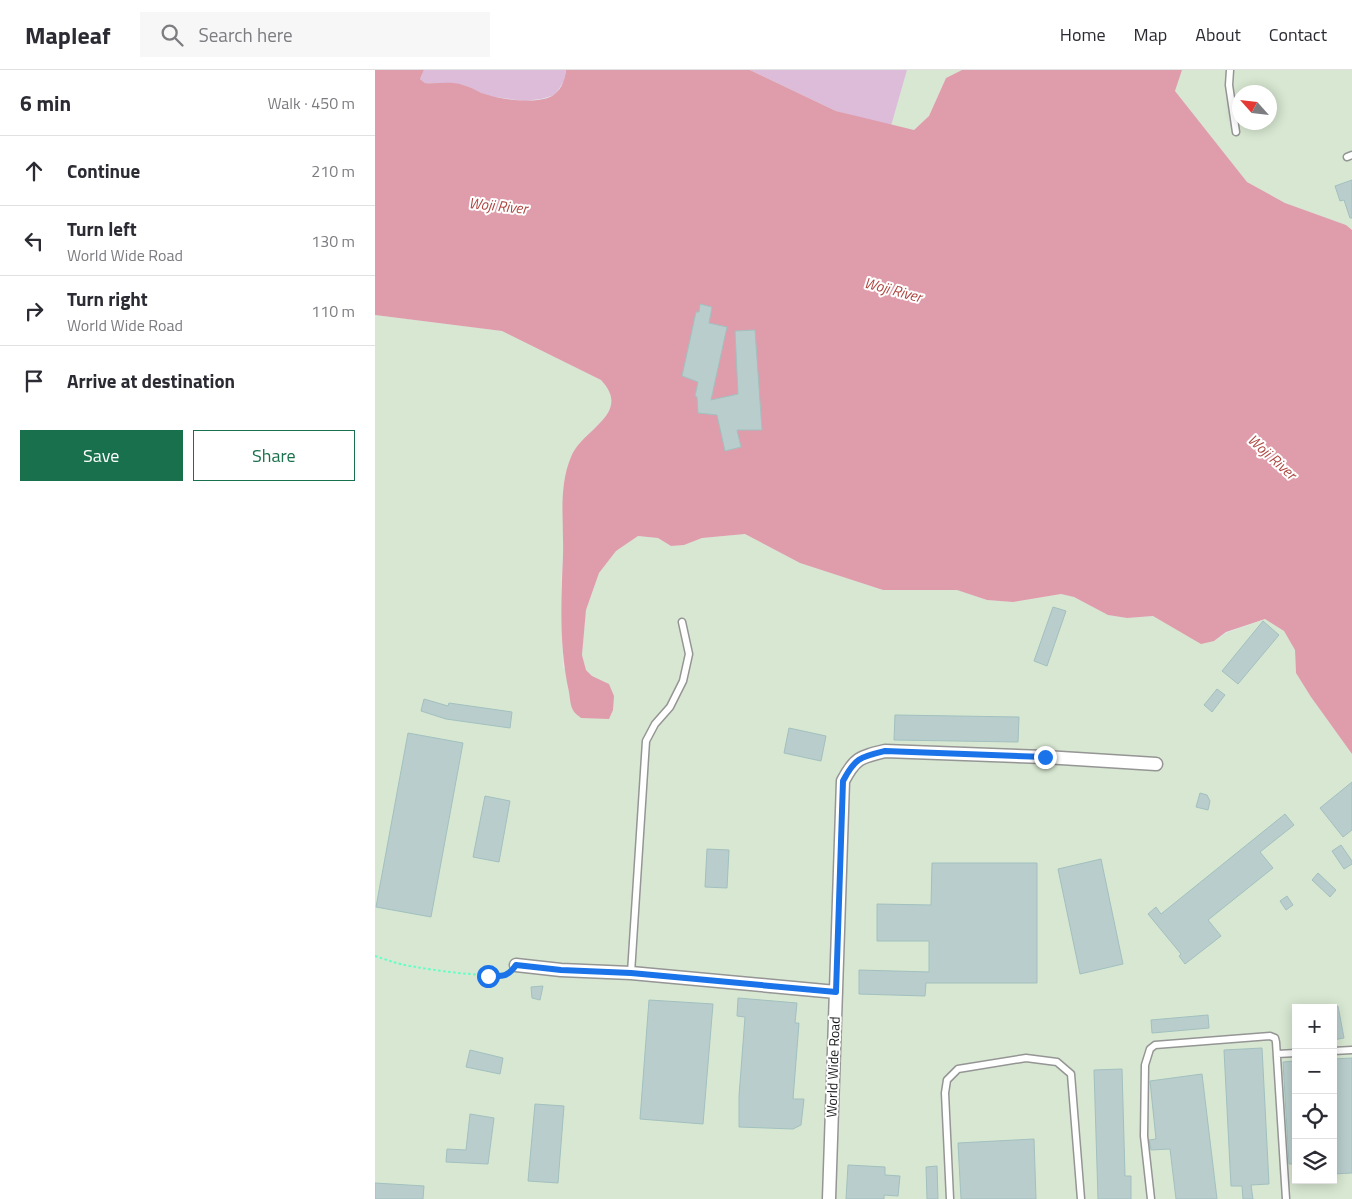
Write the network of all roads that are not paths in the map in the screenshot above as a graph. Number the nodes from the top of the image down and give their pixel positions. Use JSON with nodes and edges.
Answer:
{"nodes":[{"id":1,"x":1229,"y":70,"type":"edge"},
{"id":2,"x":1236,"y":132,"type":"dead end"},
{"id":3,"x":682,"y":622,"type":"dead end"},
{"id":4,"x":1156,"y":764,"type":"dead end"},
{"id":5,"x":516,"y":965,"type":"road end"},
{"id":6,"x":631,"y":973,"type":"junction"},
{"id":7,"x":836,"y":992,"type":"junction"},
{"id":8,"x":1352,"y":1050,"type":"edge"},
{"id":9,"x":1337,"y":1051,"type":"edge"},
{"id":10,"x":1292,"y":1053,"type":"edge"},
{"id":11,"x":1277,"y":1054,"type":"junction"},
{"id":12,"x":829,"y":1199,"type":"edge"},
{"id":13,"x":950,"y":1199,"type":"edge"},
{"id":14,"x":1081,"y":1199,"type":"edge"},
{"id":15,"x":1151,"y":1199,"type":"edge"},
{"id":16,"x":1286,"y":1199,"type":"edge"}],
"edges":[{"from":1,"to":2,"type":"lane"},
{"from":3,"to":6,"type":"lane"},
{"from":4,"to":7,"type":"street","name":"World Wide Road"},
{"from":5,"to":6,"type":"street"},
{"from":6,"to":7,"type":"street"},
{"from":7,"to":12,"type":"street","name":"World Wide Road"},
{"from":8,"to":9,"type":"lane"},
{"from":10,"to":11,"type":"lane"},
{"from":11,"to":15,"type":"lane"},
{"from":11,"to":16,"type":"lane"},
{"from":13,"to":14,"type":"lane"}]}
